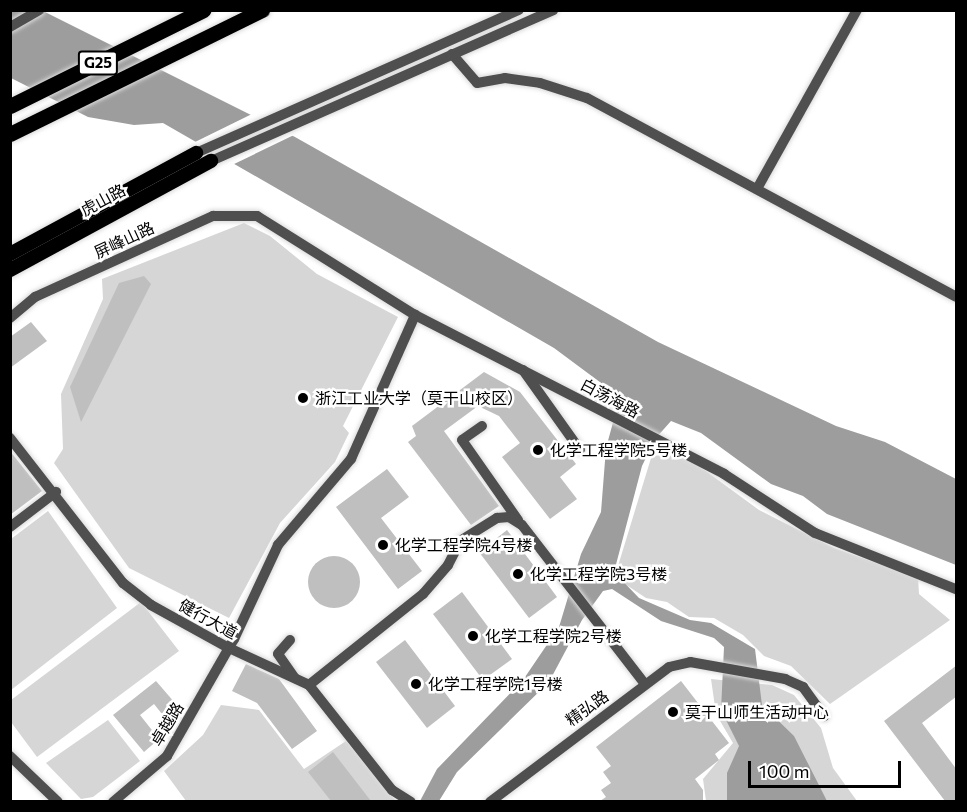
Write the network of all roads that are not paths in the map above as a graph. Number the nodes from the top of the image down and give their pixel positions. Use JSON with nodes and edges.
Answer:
{"nodes":[{"id":1,"x":40,"y":10,"type":"edge"},
{"id":2,"x":203,"y":10,"type":"edge"},
{"id":3,"x":262,"y":10,"type":"edge"},
{"id":4,"x":519,"y":10,"type":"edge"},
{"id":5,"x":553,"y":10,"type":"edge"},
{"id":6,"x":856,"y":10,"type":"edge"},
{"id":7,"x":10,"y":27,"type":"edge"},
{"id":8,"x":452,"y":54,"type":"junction"},
{"id":9,"x":13,"y":105,"type":"edge"},
{"id":10,"x":10,"y":134,"type":"edge"},
{"id":11,"x":196,"y":153,"type":"joint"},
{"id":12,"x":212,"y":162,"type":"joint"},
{"id":13,"x":758,"y":187,"type":"junction"},
{"id":14,"x":257,"y":216,"type":"joint"},
{"id":15,"x":10,"y":254,"type":"edge"},
{"id":16,"x":10,"y":270,"type":"edge"},
{"id":17,"x":957,"y":297,"type":"edge"},
{"id":18,"x":415,"y":315,"type":"junction"},
{"id":19,"x":10,"y":318,"type":"edge"},
{"id":20,"x":521,"y":367,"type":"junction"},
{"id":21,"x":482,"y":426,"type":"dead end"},
{"id":22,"x":10,"y":438,"type":"edge"},
{"id":23,"x":579,"y":450,"type":"dead end"},
{"id":24,"x":56,"y":492,"type":"junction"},
{"id":25,"x":522,"y":525,"type":"junction"},
{"id":26,"x":10,"y":527,"type":"edge"},
{"id":27,"x":957,"y":589,"type":"edge"},
{"id":28,"x":290,"y":640,"type":"dead end"},
{"id":29,"x":229,"y":648,"type":"junction"},
{"id":30,"x":295,"y":678,"type":"junction"},
{"id":31,"x":645,"y":684,"type":"junction"},
{"id":32,"x":309,"y":685,"type":"junction"},
{"id":33,"x":824,"y":716,"type":"dead end"},
{"id":34,"x":10,"y":756,"type":"edge"},
{"id":35,"x":58,"y":801,"type":"edge"},
{"id":36,"x":113,"y":801,"type":"edge"},
{"id":37,"x":411,"y":801,"type":"edge"},
{"id":38,"x":490,"y":801,"type":"edge"}],
"edges":[{"from":1,"to":7,"type":"street"},
{"from":2,"to":9,"type":"highway","number":"G25"},
{"from":3,"to":10,"type":"highway","number":"G25"},
{"from":4,"to":11,"type":"street"},
{"from":5,"to":8,"type":"street"},
{"from":6,"to":13,"type":"street"},
{"from":8,"to":12,"type":"street"},
{"from":8,"to":13,"type":"street"},
{"from":11,"to":15,"type":"main road","name":"虎山路"},
{"from":12,"to":16,"type":"main road","name":"虎山路"},
{"from":13,"to":17,"type":"street"},
{"from":14,"to":18,"type":"street","name":"白荡海路"},
{"from":14,"to":19,"type":"street","name":"屏峰山路"},
{"from":18,"to":20,"type":"street","name":"白荡海路"},
{"from":18,"to":29,"type":"street","name":"卓越路"},
{"from":20,"to":23,"type":"street"},
{"from":20,"to":27,"type":"street","name":"白荡海路"},
{"from":21,"to":25,"type":"street"},
{"from":22,"to":24,"type":"street","name":"健行大道"},
{"from":24,"to":26,"type":"street"},
{"from":24,"to":29,"type":"street","name":"健行大道"},
{"from":25,"to":31,"type":"street"},
{"from":25,"to":32,"type":"street"},
{"from":28,"to":30,"type":"street"},
{"from":29,"to":30,"type":"street","name":"健行大道"},
{"from":29,"to":36,"type":"street","name":"卓越路"},
{"from":30,"to":32,"type":"street","name":"健行大道"},
{"from":31,"to":33,"type":"street","name":"精弘路"},
{"from":31,"to":38,"type":"street","name":"精弘路"},
{"from":32,"to":37,"type":"street","name":"健行大道"},
{"from":34,"to":35,"type":"street"}]}
